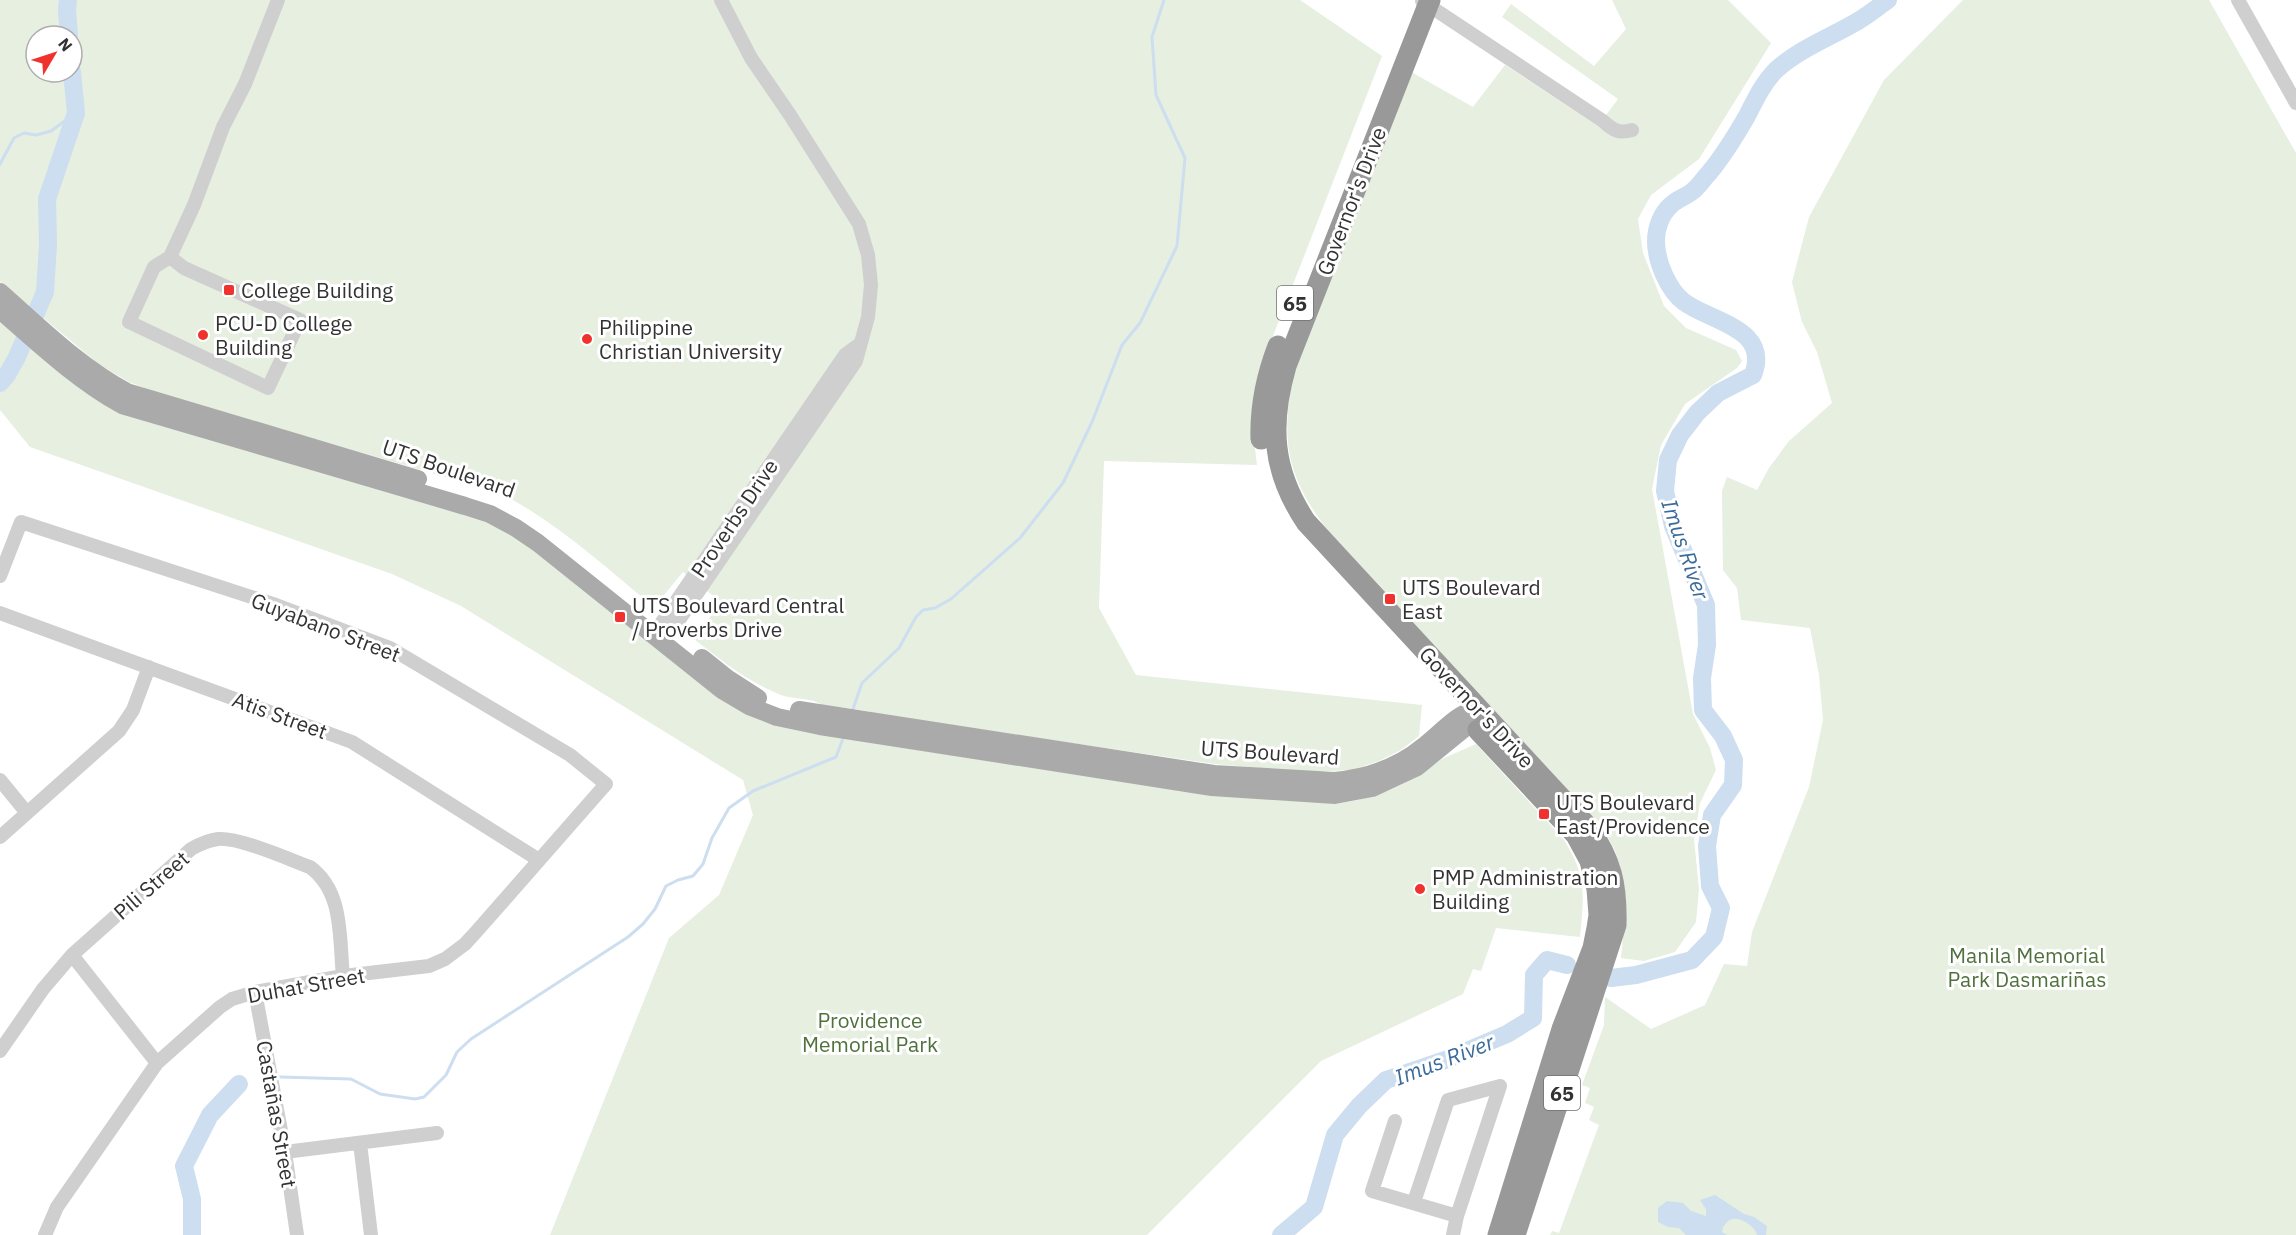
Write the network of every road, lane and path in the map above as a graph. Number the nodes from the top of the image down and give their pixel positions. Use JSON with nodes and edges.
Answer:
{"nodes":[{"id":1,"x":278,"y":0,"type":"edge"},
{"id":2,"x":721,"y":0,"type":"edge"},
{"id":3,"x":2238,"y":0,"type":"edge"},
{"id":4,"x":1423,"y":1,"type":"edge"},
{"id":5,"x":2296,"y":104,"type":"edge"},
{"id":6,"x":1632,"y":130,"type":"dead end"},
{"id":7,"x":170,"y":257,"type":"junction"},
{"id":8,"x":4,"y":305,"type":"edge"},
{"id":9,"x":0,"y":576,"type":"edge"},
{"id":10,"x":0,"y":613,"type":"edge"},
{"id":11,"x":663,"y":632,"type":"junction"},
{"id":12,"x":149,"y":667,"type":"junction"},
{"id":13,"x":1470,"y":714,"type":"junction"},
{"id":14,"x":0,"y":780,"type":"edge"},
{"id":15,"x":606,"y":784,"type":"joint"},
{"id":16,"x":27,"y":813,"type":"junction"},
{"id":17,"x":0,"y":837,"type":"edge"},
{"id":18,"x":539,"y":860,"type":"junction"},
{"id":19,"x":72,"y":955,"type":"junction"},
{"id":20,"x":343,"y":976,"type":"junction"},
{"id":21,"x":1585,"y":990,"type":"junction"},
{"id":22,"x":255,"y":992,"type":"junction"},
{"id":23,"x":0,"y":1051,"type":"edge"},
{"id":24,"x":157,"y":1063,"type":"junction"},
{"id":25,"x":1395,"y":1121,"type":"dead end"},
{"id":26,"x":436,"y":1134,"type":"dead end"},
{"id":27,"x":360,"y":1143,"type":"junction"},
{"id":28,"x":285,"y":1152,"type":"junction"},
{"id":29,"x":1414,"y":1202,"type":"junction"},
{"id":30,"x":1456,"y":1216,"type":"junction"},
{"id":31,"x":45,"y":1235,"type":"edge"},
{"id":32,"x":297,"y":1235,"type":"edge"},
{"id":33,"x":371,"y":1235,"type":"edge"},
{"id":34,"x":1453,"y":1235,"type":"edge"},
{"id":35,"x":1498,"y":1235,"type":"edge"},
{"id":36,"x":1515,"y":1235,"type":"edge"}],
"edges":[{"from":1,"to":7,"type":"street"},
{"from":2,"to":11,"type":"street","name":"Proverbs Drive"},
{"from":3,"to":5,"type":"street"},
{"from":4,"to":6,"type":"street"},
{"from":4,"to":13,"type":"highway","name":"Governor's Drive","number":"65"},
{"from":7,"to":7,"type":"street"},
{"from":8,"to":11,"type":"main road","name":"UTS Boulevard"},
{"from":9,"to":15,"type":"street","name":"Guyabano Street"},
{"from":10,"to":12,"type":"street","name":"Atis Street"},
{"from":11,"to":13,"type":"main road","name":"UTS Boulevard"},
{"from":12,"to":16,"type":"street"},
{"from":12,"to":18,"type":"street","name":"Atis Street"},
{"from":13,"to":21,"type":"highway","name":"Governor's Drive","number":"65"},
{"from":14,"to":16,"type":"street"},
{"from":15,"to":18,"type":"street","name":"Duhat Street"},
{"from":16,"to":17,"type":"street"},
{"from":18,"to":20,"type":"street","name":"Duhat Street"},
{"from":19,"to":20,"type":"street","name":"Pili Street"},
{"from":19,"to":23,"type":"street","name":"Pili Street"},
{"from":19,"to":24,"type":"street"},
{"from":20,"to":22,"type":"street","name":"Duhat Street"},
{"from":21,"to":35,"type":"highway","name":"Governor's Drive","number":"65"},
{"from":21,"to":36,"type":"highway","name":"Governor's Drive","number":"65"},
{"from":22,"to":24,"type":"street","name":"Duhat Street"},
{"from":22,"to":28,"type":"street","name":"Castañas Street"},
{"from":24,"to":31,"type":"street","name":"Duhat Street"},
{"from":25,"to":29,"type":"street"},
{"from":26,"to":27,"type":"street"},
{"from":27,"to":28,"type":"street"},
{"from":27,"to":33,"type":"street"},
{"from":28,"to":32,"type":"street","name":"Castañas Street"},
{"from":29,"to":30,"type":"street"},
{"from":29,"to":30,"type":"street"},
{"from":30,"to":34,"type":"street"}]}
